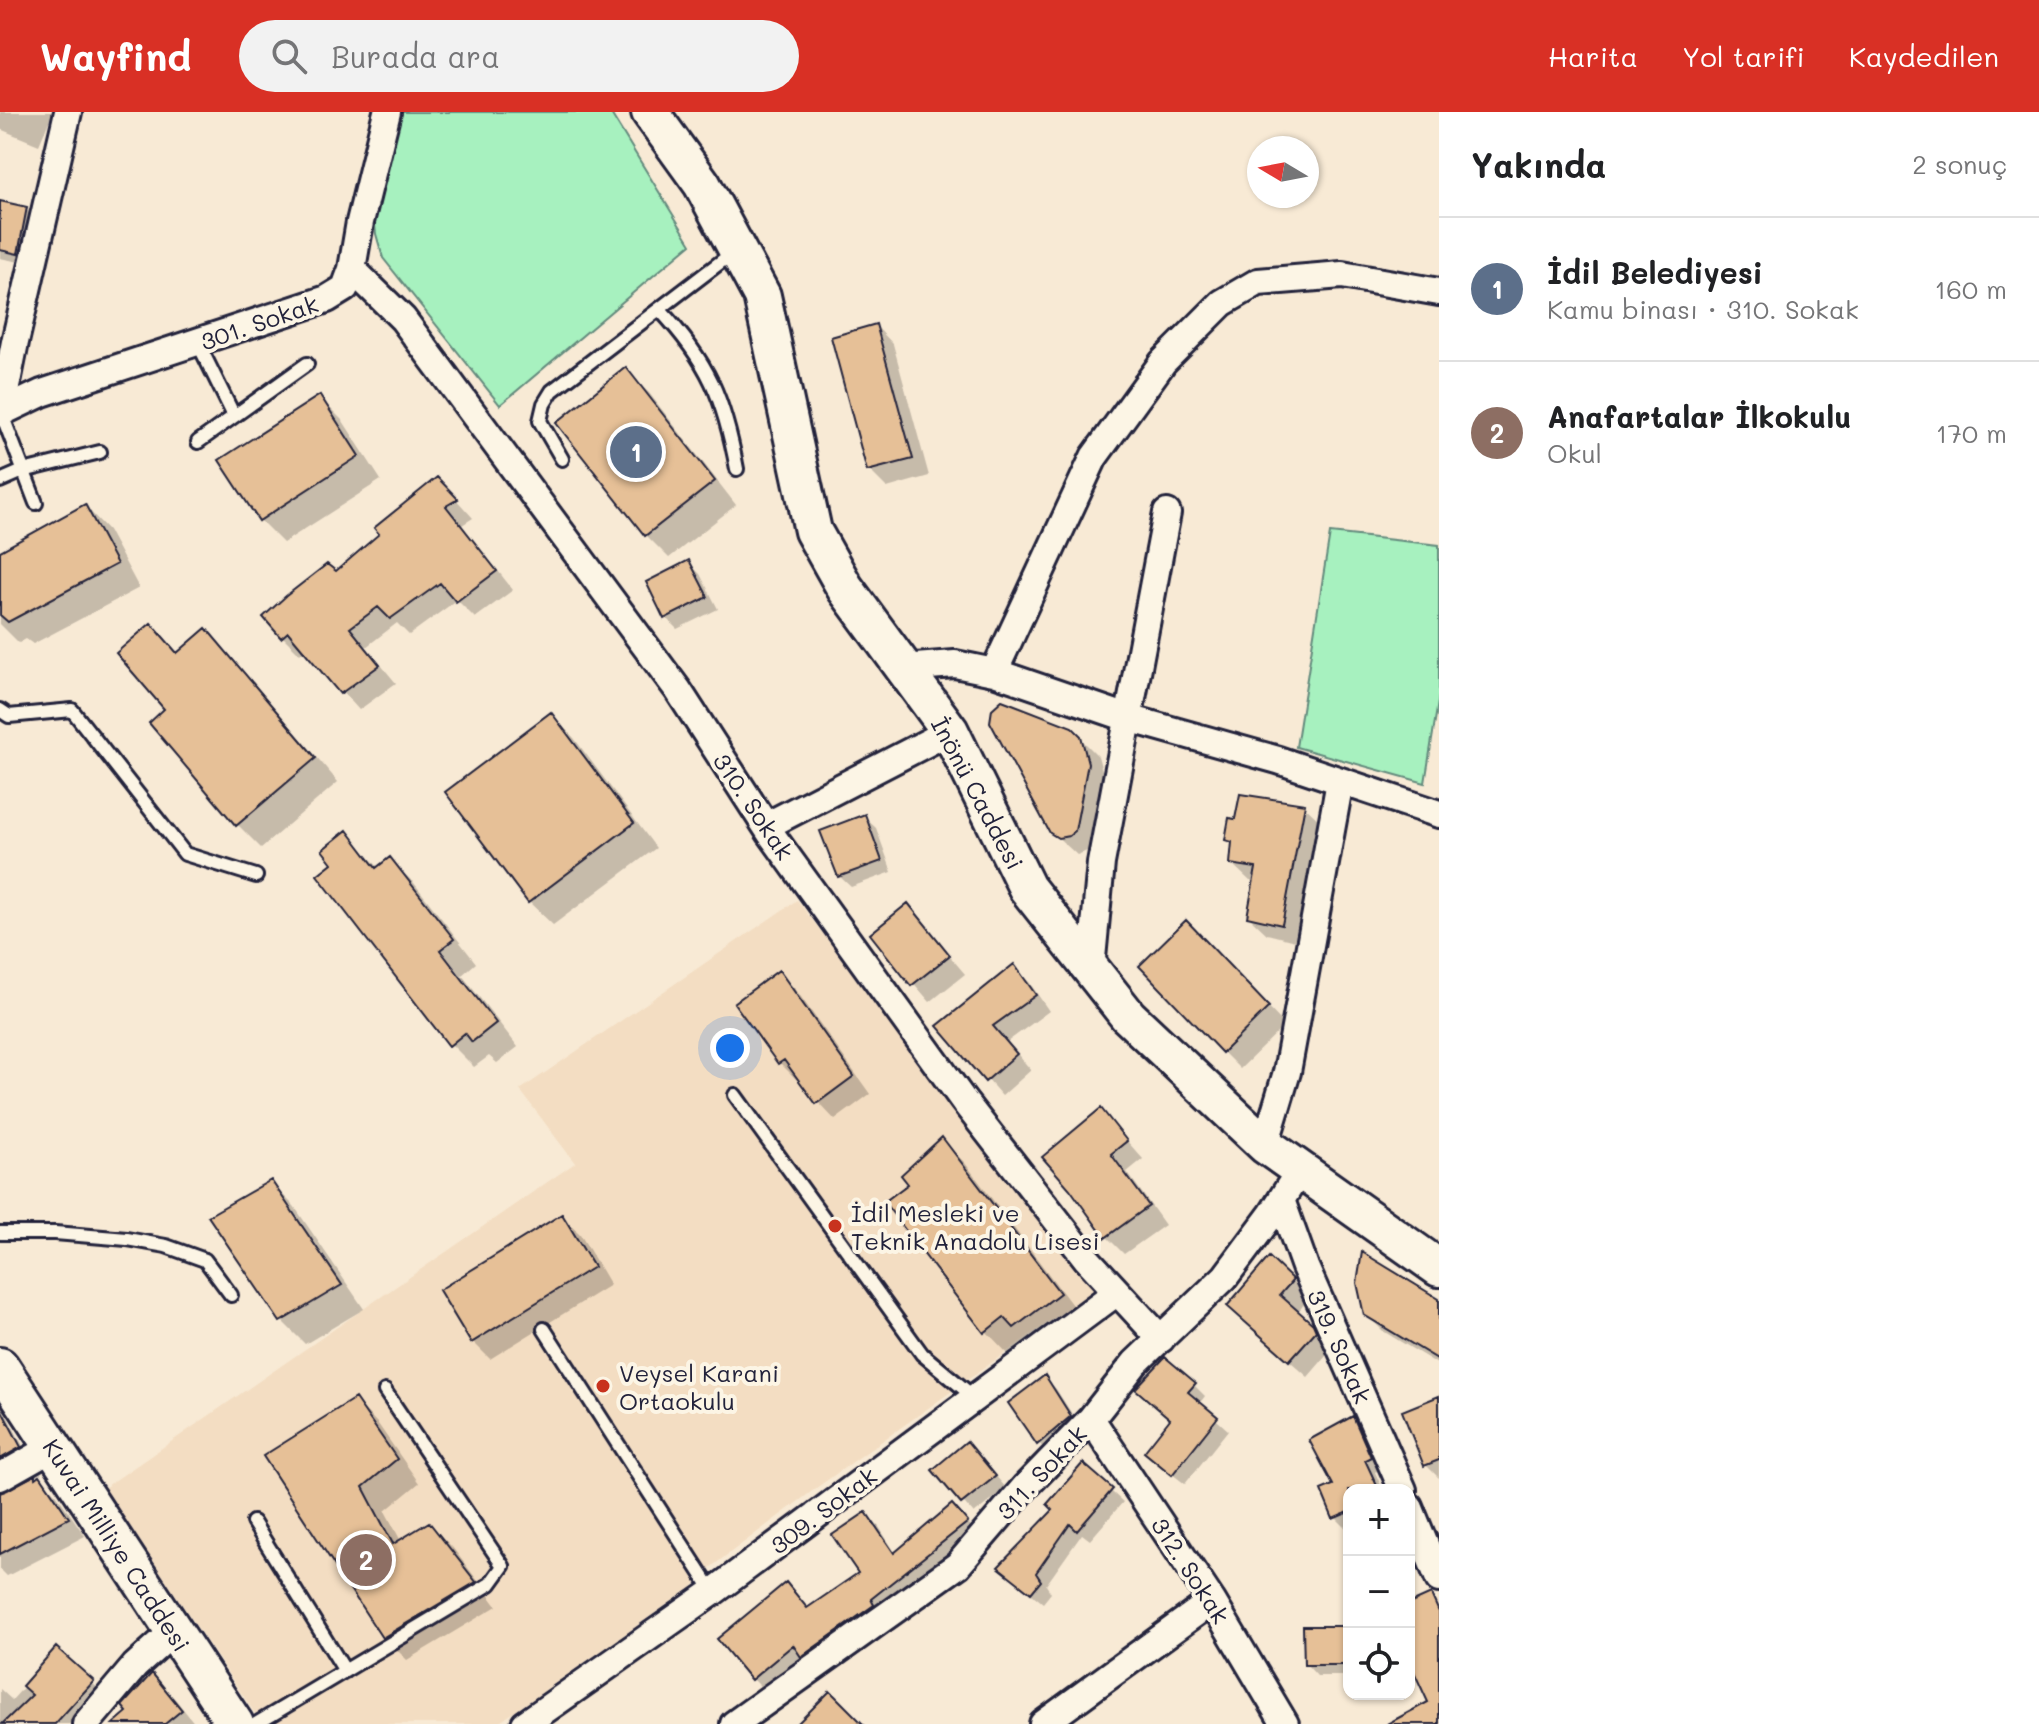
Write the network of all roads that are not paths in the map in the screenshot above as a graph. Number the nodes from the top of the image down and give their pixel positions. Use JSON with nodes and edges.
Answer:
{"nodes":[{"id":1,"x":68,"y":112,"type":"edge"},
{"id":2,"x":387,"y":112,"type":"edge"},
{"id":3,"x":650,"y":112,"type":"edge"},
{"id":4,"x":737,"y":250,"type":"junction"},
{"id":5,"x":352,"y":269,"type":"junction"},
{"id":6,"x":1439,"y":292,"type":"edge"},
{"id":7,"x":659,"y":309,"type":"junction"},
{"id":8,"x":198,"y":343,"type":"junction"},
{"id":9,"x":307,"y":364,"type":"dead end"},
{"id":10,"x":1,"y":413,"type":"edge"},
{"id":11,"x":234,"y":416,"type":"junction"},
{"id":12,"x":198,"y":442,"type":"dead end"},
{"id":13,"x":100,"y":452,"type":"dead end"},
{"id":14,"x":562,"y":459,"type":"dead end"},
{"id":15,"x":737,"y":469,"type":"dead end"},
{"id":16,"x":23,"y":471,"type":"junction"},
{"id":17,"x":0,"y":481,"type":"edge"},
{"id":18,"x":36,"y":503,"type":"dead end"},
{"id":19,"x":1167,"y":513,"type":"dead end"},
{"id":20,"x":902,"y":668,"type":"junction"},
{"id":21,"x":994,"y":672,"type":"junction"},
{"id":22,"x":0,"y":710,"type":"edge"},
{"id":23,"x":1128,"y":718,"type":"junction"},
{"id":24,"x":950,"y":731,"type":"junction"},
{"id":25,"x":1340,"y":781,"type":"junction"},
{"id":26,"x":1439,"y":814,"type":"edge"},
{"id":27,"x":766,"y":826,"type":"junction"},
{"id":28,"x":256,"y":876,"type":"dead end"},
{"id":29,"x":1091,"y":969,"type":"junction"},
{"id":30,"x":735,"y":1095,"type":"dead end"},
{"id":31,"x":1265,"y":1145,"type":"junction"},
{"id":32,"x":1291,"y":1185,"type":"junction"},
{"id":33,"x":0,"y":1233,"type":"edge"},
{"id":34,"x":1439,"y":1268,"type":"edge"},
{"id":35,"x":1117,"y":1292,"type":"junction"},
{"id":36,"x":231,"y":1295,"type":"dead end"},
{"id":37,"x":544,"y":1329,"type":"dead end"},
{"id":38,"x":1161,"y":1339,"type":"junction"},
{"id":39,"x":0,"y":1366,"type":"edge"},
{"id":40,"x":385,"y":1391,"type":"dead end"},
{"id":41,"x":975,"y":1398,"type":"junction"},
{"id":42,"x":1091,"y":1419,"type":"junction"},
{"id":43,"x":53,"y":1447,"type":"junction"},
{"id":44,"x":0,"y":1477,"type":"edge"},
{"id":45,"x":1400,"y":1484,"type":"edge"},
{"id":46,"x":1415,"y":1521,"type":"edge"},
{"id":47,"x":253,"y":1522,"type":"dead end"},
{"id":48,"x":1439,"y":1579,"type":"edge"},
{"id":49,"x":713,"y":1592,"type":"junction"},
{"id":50,"x":1212,"y":1601,"type":"junction"},
{"id":51,"x":174,"y":1631,"type":"junction"},
{"id":52,"x":345,"y":1671,"type":"junction"},
{"id":53,"x":86,"y":1724,"type":"edge"},
{"id":54,"x":235,"y":1724,"type":"edge"},
{"id":55,"x":256,"y":1724,"type":"edge"},
{"id":56,"x":525,"y":1724,"type":"edge"},
{"id":57,"x":734,"y":1724,"type":"edge"},
{"id":58,"x":1043,"y":1724,"type":"edge"},
{"id":59,"x":1285,"y":1724,"type":"edge"}],
"edges":[{"from":1,"to":10,"type":"street"},
{"from":2,"to":5,"type":"street","name":"301. Sokak"},
{"from":3,"to":4,"type":"street","name":"İnönü Caddesi"},
{"from":4,"to":7,"type":"lane"},
{"from":4,"to":20,"type":"street","name":"İnönü Caddesi"},
{"from":5,"to":8,"type":"street","name":"301. Sokak"},
{"from":5,"to":27,"type":"street","name":"310. Sokak"},
{"from":6,"to":21,"type":"street"},
{"from":7,"to":14,"type":"lane"},
{"from":7,"to":15,"type":"lane"},
{"from":8,"to":10,"type":"street","name":"301. Sokak"},
{"from":8,"to":11,"type":"lane"},
{"from":9,"to":11,"type":"lane"},
{"from":10,"to":16,"type":"lane"},
{"from":11,"to":12,"type":"lane"},
{"from":13,"to":16,"type":"lane"},
{"from":16,"to":17,"type":"lane"},
{"from":16,"to":18,"type":"lane"},
{"from":19,"to":23,"type":"street"},
{"from":20,"to":21,"type":"street"},
{"from":20,"to":24,"type":"street","name":"İnönü Caddesi"},
{"from":21,"to":23,"type":"street"},
{"from":22,"to":28,"type":"lane"},
{"from":23,"to":25,"type":"street"},
{"from":23,"to":29,"type":"street"},
{"from":24,"to":27,"type":"street"},
{"from":24,"to":29,"type":"street","name":"İnönü Caddesi"},
{"from":25,"to":26,"type":"street"},
{"from":25,"to":31,"type":"street"},
{"from":27,"to":35,"type":"street","name":"310. Sokak"},
{"from":29,"to":31,"type":"street","name":"İnönü Caddesi"},
{"from":30,"to":41,"type":"lane"},
{"from":31,"to":32,"type":"street","name":"İnönü Caddesi"},
{"from":32,"to":34,"type":"street","name":"İnönü Caddesi"},
{"from":32,"to":38,"type":"street","name":"311. Sokak"},
{"from":32,"to":45,"type":"street","name":"319. Sokak"},
{"from":33,"to":36,"type":"lane"},
{"from":35,"to":38,"type":"street","name":"310. Sokak"},
{"from":35,"to":41,"type":"street","name":"309. Sokak"},
{"from":37,"to":49,"type":"lane"},
{"from":38,"to":42,"type":"street","name":"311. Sokak"},
{"from":39,"to":43,"type":"street","name":"Kuvai Milliye Caddesi"},
{"from":40,"to":52,"type":"lane"},
{"from":41,"to":49,"type":"street","name":"309. Sokak"},
{"from":42,"to":50,"type":"street","name":"312. Sokak"},
{"from":42,"to":57,"type":"street","name":"311. Sokak"},
{"from":43,"to":44,"type":"street"},
{"from":43,"to":51,"type":"street","name":"Kuvai Milliye Caddesi"},
{"from":46,"to":48,"type":"street"},
{"from":47,"to":52,"type":"lane"},
{"from":49,"to":56,"type":"street","name":"309. Sokak"},
{"from":50,"to":58,"type":"street"},
{"from":50,"to":59,"type":"street","name":"312. Sokak"},
{"from":51,"to":53,"type":"street"},
{"from":51,"to":54,"type":"street","name":"Kuvai Milliye Caddesi"},
{"from":52,"to":55,"type":"lane"}]}
